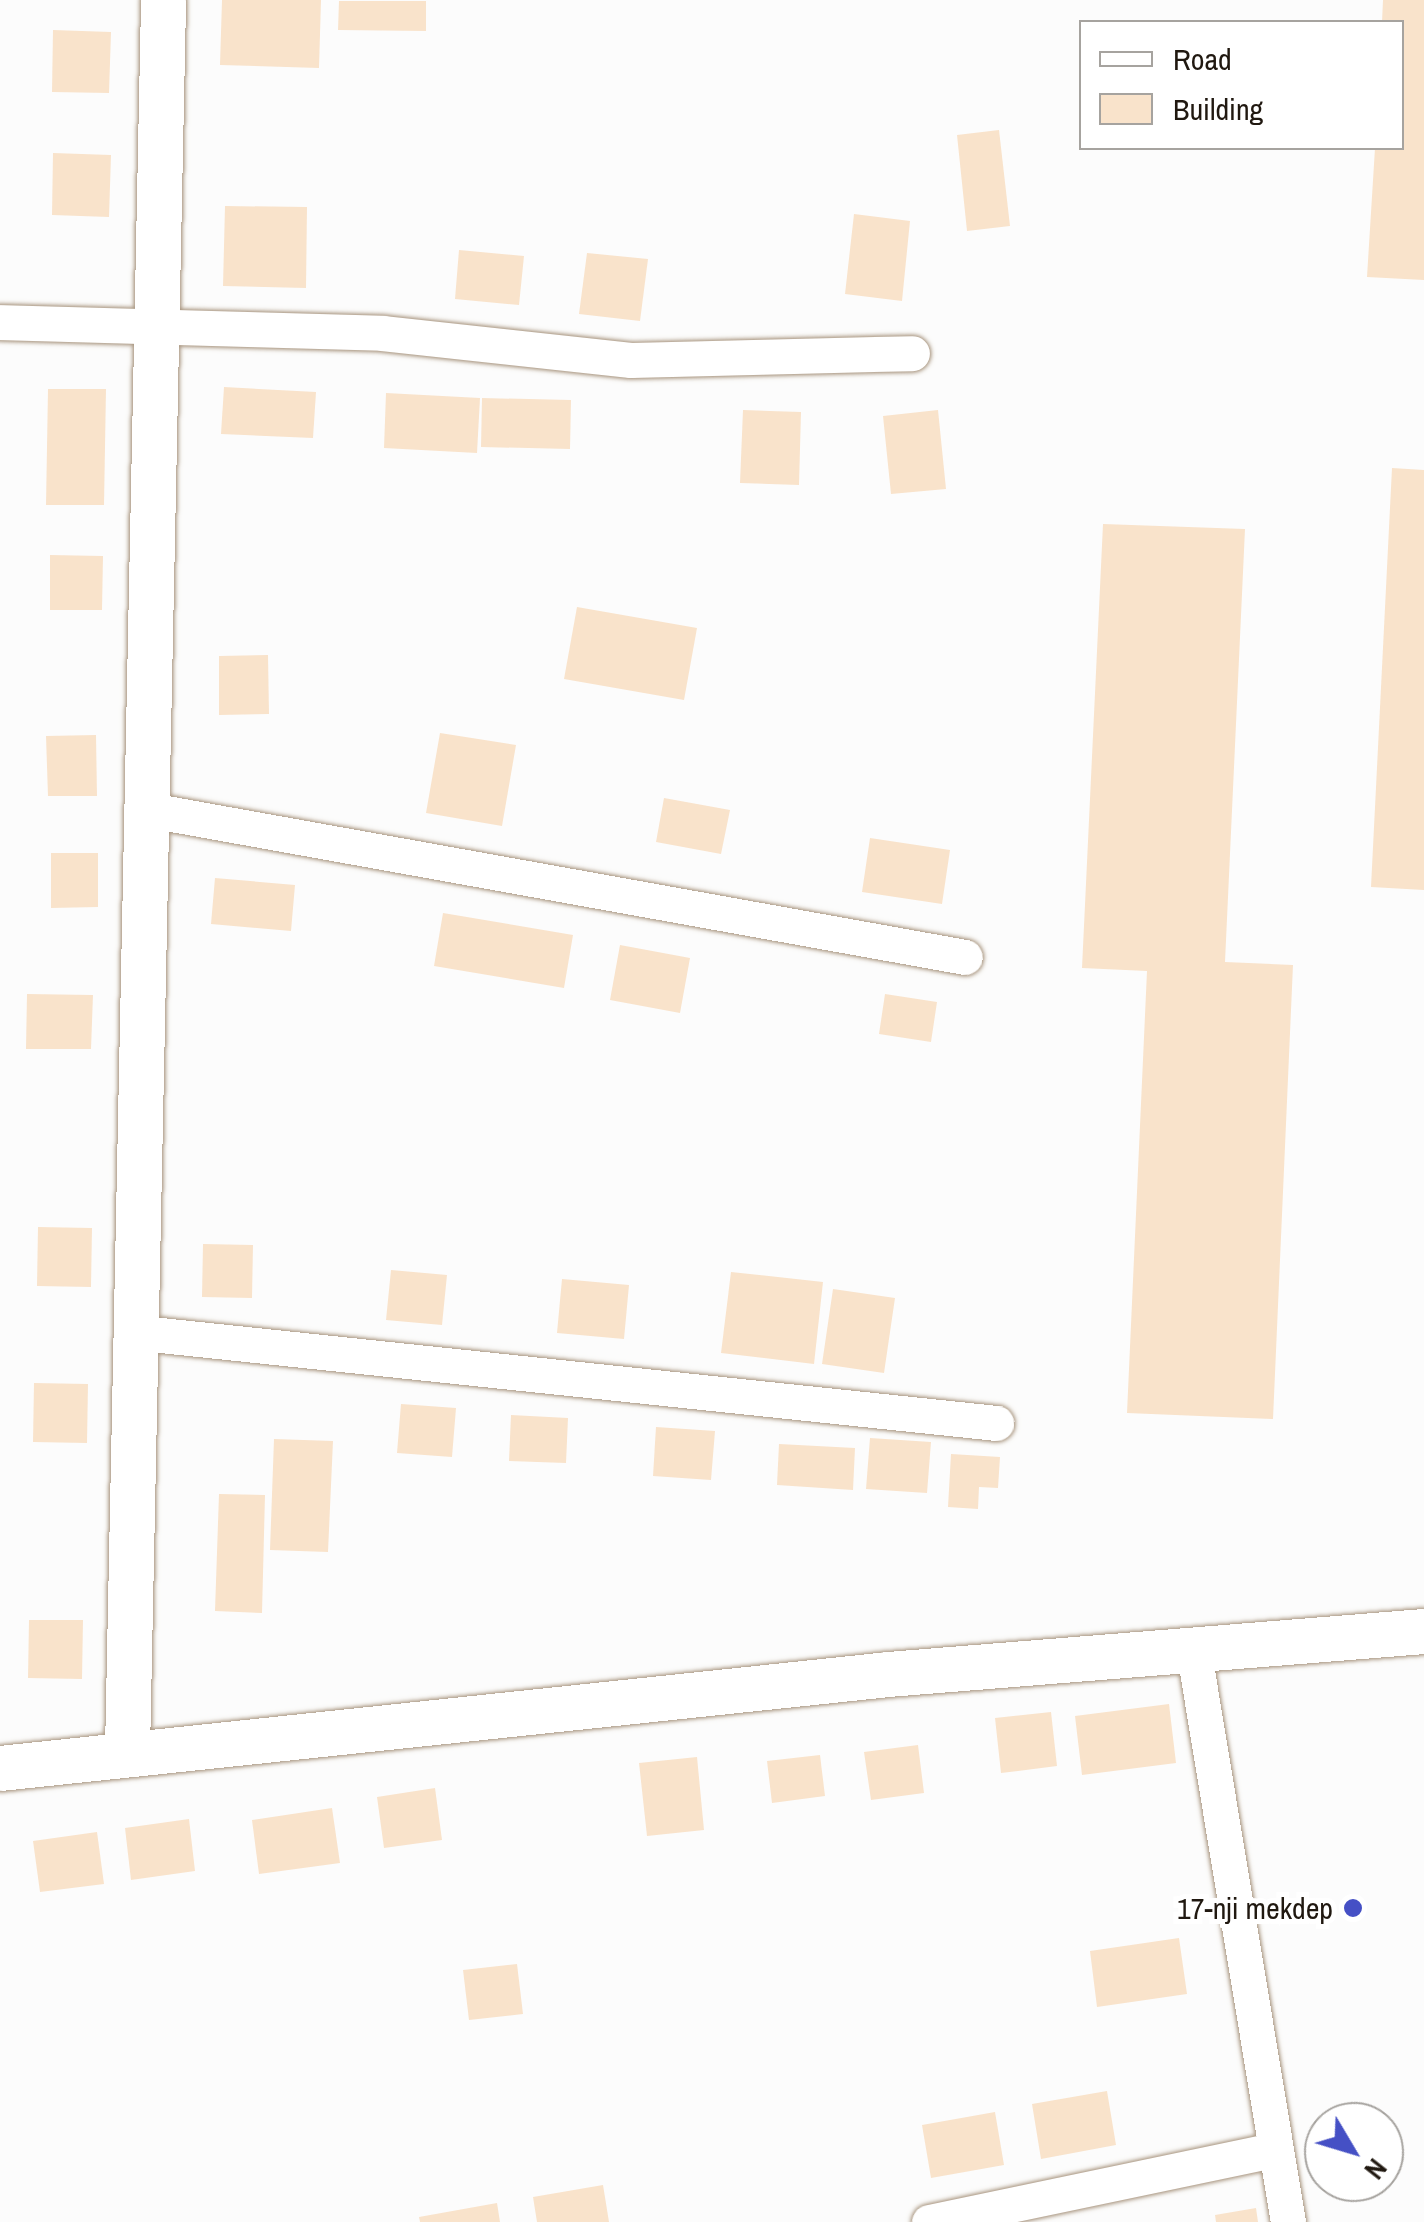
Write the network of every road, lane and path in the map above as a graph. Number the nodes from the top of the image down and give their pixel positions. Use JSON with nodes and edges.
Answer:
{"nodes":[{"id":1,"x":163,"y":0,"type":"edge"},
{"id":2,"x":0,"y":322,"type":"edge"},
{"id":3,"x":158,"y":329,"type":"junction"},
{"id":4,"x":912,"y":352,"type":"dead end"},
{"id":5,"x":144,"y":809,"type":"junction"},
{"id":6,"x":965,"y":957,"type":"dead end"},
{"id":7,"x":132,"y":1332,"type":"junction"},
{"id":8,"x":996,"y":1422,"type":"dead end"},
{"id":9,"x":1424,"y":1631,"type":"edge"},
{"id":10,"x":1193,"y":1647,"type":"junction"},
{"id":11,"x":127,"y":1751,"type":"junction"},
{"id":12,"x":0,"y":1768,"type":"edge"},
{"id":13,"x":1274,"y":2150,"type":"junction"},
{"id":14,"x":929,"y":2222,"type":"edge"},
{"id":15,"x":1288,"y":2222,"type":"edge"}],
"edges":[{"from":1,"to":3,"type":"street"},
{"from":2,"to":3,"type":"street"},
{"from":3,"to":4,"type":"street"},
{"from":3,"to":5,"type":"street"},
{"from":5,"to":6,"type":"street"},
{"from":5,"to":7,"type":"street"},
{"from":7,"to":8,"type":"street"},
{"from":7,"to":11,"type":"street"},
{"from":9,"to":10,"type":"street"},
{"from":10,"to":11,"type":"street"},
{"from":10,"to":13,"type":"street"},
{"from":11,"to":12,"type":"street"},
{"from":13,"to":14,"type":"street"},
{"from":13,"to":15,"type":"street"}]}
